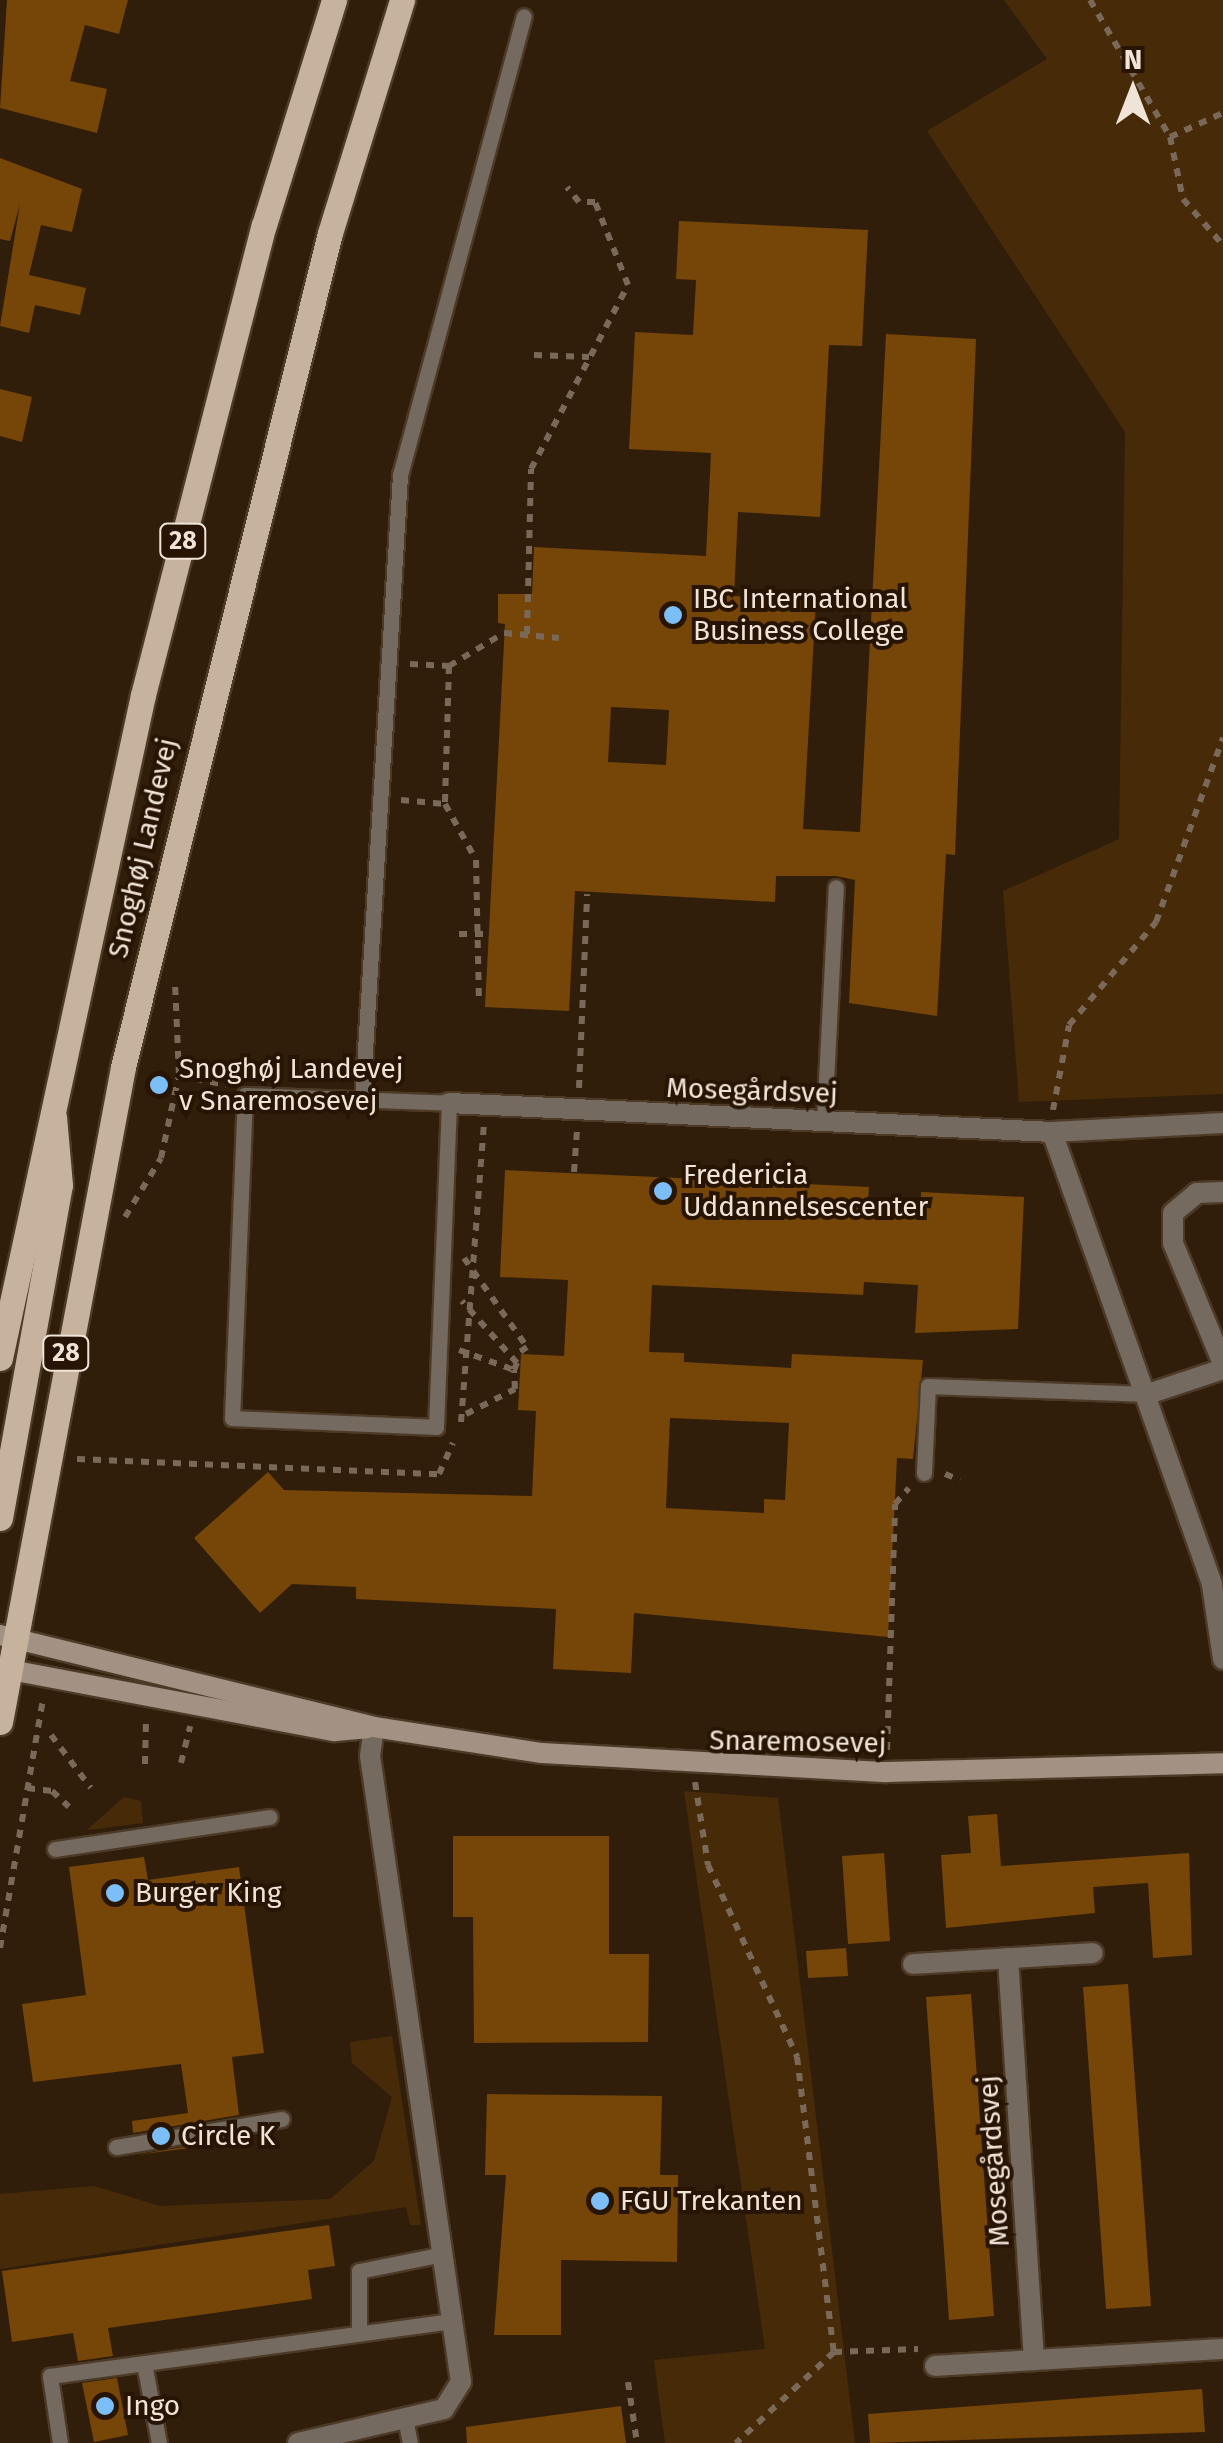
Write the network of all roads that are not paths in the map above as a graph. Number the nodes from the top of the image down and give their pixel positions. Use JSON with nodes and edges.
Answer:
{"nodes":[{"id":1,"x":334,"y":0,"type":"edge"},
{"id":2,"x":402,"y":0,"type":"edge"},
{"id":3,"x":524,"y":16,"type":"dead end"},
{"id":4,"x":836,"y":886,"type":"dead end"},
{"id":5,"x":52,"y":1088,"type":"junction"},
{"id":6,"x":362,"y":1100,"type":"junction"},
{"id":7,"x":449,"y":1104,"type":"junction"},
{"id":8,"x":824,"y":1122,"type":"junction"},
{"id":9,"x":1223,"y":1123,"type":"edge"},
{"id":10,"x":1052,"y":1132,"type":"junction"},
{"id":11,"x":1223,"y":1192,"type":"edge"},
{"id":12,"x":0,"y":1358,"type":"edge"},
{"id":13,"x":1223,"y":1366,"type":"edge"},
{"id":14,"x":1148,"y":1394,"type":"junction"},
{"id":15,"x":924,"y":1473,"type":"road end"},
{"id":16,"x":0,"y":1518,"type":"edge"},
{"id":17,"x":4,"y":1654,"type":"edge"},
{"id":18,"x":1223,"y":1659,"type":"edge"},
{"id":19,"x":0,"y":1722,"type":"edge"},
{"id":20,"x":374,"y":1728,"type":"junction"},
{"id":21,"x":1223,"y":1763,"type":"edge"},
{"id":22,"x":270,"y":1817,"type":"dead end"},
{"id":23,"x":56,"y":1849,"type":"dead end"},
{"id":24,"x":1093,"y":1953,"type":"dead end"},
{"id":25,"x":1008,"y":1958,"type":"junction"},
{"id":26,"x":913,"y":1964,"type":"dead end"},
{"id":27,"x":282,"y":2118,"type":"dead end"},
{"id":28,"x":116,"y":2147,"type":"dead end"},
{"id":29,"x":443,"y":2254,"type":"junction"},
{"id":30,"x":453,"y":2320,"type":"junction"},
{"id":31,"x":359,"y":2333,"type":"junction"},
{"id":32,"x":1223,"y":2349,"type":"edge"},
{"id":33,"x":1034,"y":2360,"type":"junction"},
{"id":34,"x":144,"y":2362,"type":"junction"},
{"id":35,"x":935,"y":2366,"type":"road end"},
{"id":36,"x":408,"y":2433,"type":"edge"},
{"id":37,"x":60,"y":2443,"type":"edge"},
{"id":38,"x":160,"y":2443,"type":"edge"},
{"id":39,"x":298,"y":2443,"type":"edge"}],
"edges":[{"from":1,"to":5,"type":"main road","name":"Snoghøj Landevej","number":"28"},
{"from":2,"to":17,"type":"main road","name":"Snoghøj Landevej","number":"28"},
{"from":3,"to":6,"type":"lane"},
{"from":4,"to":8,"type":"lane"},
{"from":5,"to":12,"type":"main road","name":"Snoghøj Landevej","number":"28"},
{"from":5,"to":16,"type":"main road"},
{"from":6,"to":7,"type":"lane"},
{"from":6,"to":7,"type":"lane"},
{"from":7,"to":8,"type":"street","name":"Mosegårdsvej"},
{"from":8,"to":10,"type":"street","name":"Mosegårdsvej"},
{"from":9,"to":10,"type":"street","name":"Mosegårdsvej"},
{"from":10,"to":14,"type":"street"},
{"from":11,"to":13,"type":"street"},
{"from":13,"to":14,"type":"street"},
{"from":14,"to":15,"type":"lane"},
{"from":14,"to":18,"type":"street"},
{"from":17,"to":19,"type":"main road","name":"Snoghøj Landevej","number":"28"},
{"from":17,"to":20,"type":"street","name":"Snaremosevej"},
{"from":17,"to":20,"type":"street","name":"Snaremosevej"},
{"from":20,"to":21,"type":"street","name":"Snaremosevej"},
{"from":20,"to":29,"type":"street"},
{"from":22,"to":23,"type":"lane"},
{"from":24,"to":25,"type":"street"},
{"from":25,"to":26,"type":"street"},
{"from":25,"to":33,"type":"street","name":"Mosegårdsvej"},
{"from":27,"to":28,"type":"lane"},
{"from":29,"to":30,"type":"street"},
{"from":29,"to":31,"type":"lane"},
{"from":30,"to":31,"type":"lane"},
{"from":30,"to":36,"type":"street"},
{"from":31,"to":34,"type":"lane"},
{"from":32,"to":33,"type":"street"},
{"from":33,"to":35,"type":"street"},
{"from":34,"to":37,"type":"lane"},
{"from":34,"to":38,"type":"lane"},
{"from":36,"to":39,"type":"street"}]}
